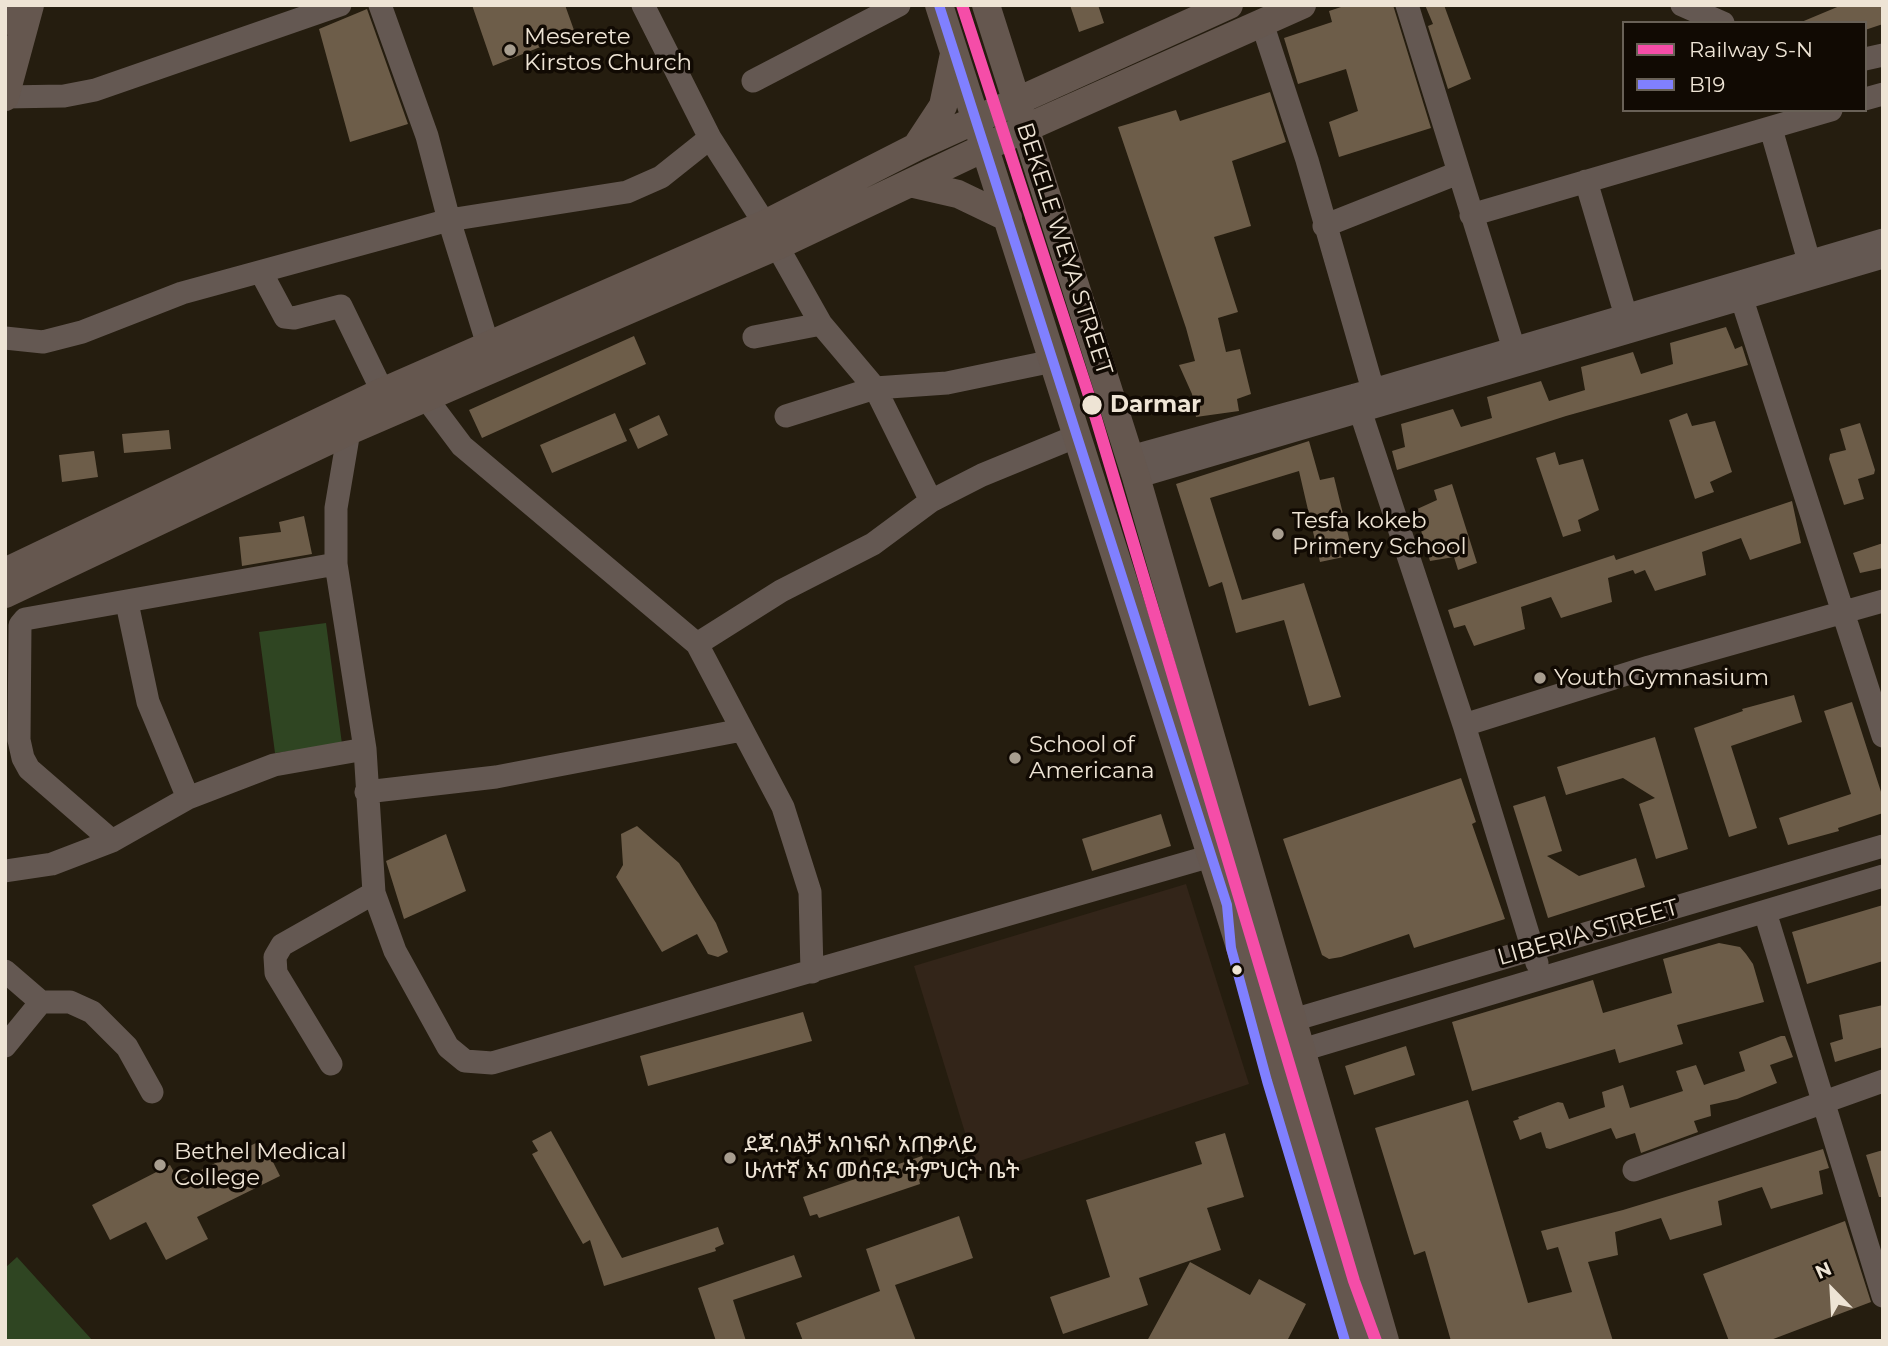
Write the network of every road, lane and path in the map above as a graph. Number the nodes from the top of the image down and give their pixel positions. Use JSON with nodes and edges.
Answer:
{"nodes":[{"id":1,"x":9,"y":5,"type":"edge"},
{"id":2,"x":30,"y":5,"type":"edge"},
{"id":3,"x":340,"y":5,"type":"edge"},
{"id":4,"x":380,"y":5,"type":"edge"},
{"id":5,"x":643,"y":5,"type":"edge"},
{"id":6,"x":898,"y":5,"type":"edge"},
{"id":7,"x":939,"y":5,"type":"edge"},
{"id":8,"x":986,"y":5,"type":"edge"},
{"id":9,"x":1229,"y":5,"type":"edge"},
{"id":10,"x":1302,"y":5,"type":"edge"},
{"id":11,"x":1407,"y":5,"type":"edge"},
{"id":12,"x":1682,"y":5,"type":"edge"},
{"id":13,"x":5,"y":21,"type":"edge"},
{"id":14,"x":1718,"y":21,"type":"edge"},
{"id":15,"x":1262,"y":23,"type":"junction"},
{"id":16,"x":954,"y":53,"type":"junction"},
{"id":17,"x":753,"y":81,"type":"dead end"},
{"id":18,"x":5,"y":97,"type":"edge"},
{"id":19,"x":1017,"y":101,"type":"junction"},
{"id":20,"x":1825,"y":112,"type":"edge"},
{"id":21,"x":976,"y":120,"type":"junction"},
{"id":22,"x":1027,"y":128,"type":"junction"},
{"id":23,"x":1771,"y":129,"type":"junction"},
{"id":24,"x":710,"y":138,"type":"junction"},
{"id":25,"x":916,"y":147,"type":"junction"},
{"id":26,"x":985,"y":147,"type":"junction"},
{"id":27,"x":1458,"y":173,"type":"junction"},
{"id":28,"x":1586,"y":181,"type":"junction"},
{"id":29,"x":910,"y":183,"type":"junction"},
{"id":30,"x":1471,"y":215,"type":"junction"},
{"id":31,"x":1008,"y":218,"type":"junction"},
{"id":32,"x":449,"y":220,"type":"junction"},
{"id":33,"x":1324,"y":226,"type":"junction"},
{"id":34,"x":771,"y":235,"type":"junction"},
{"id":35,"x":1883,"y":240,"type":"edge"},
{"id":36,"x":1883,"y":257,"type":"edge"},
{"id":37,"x":1809,"y":261,"type":"junction"},
{"id":38,"x":262,"y":274,"type":"junction"},
{"id":39,"x":1740,"y":290,"type":"junction"},
{"id":40,"x":1626,"y":316,"type":"junction"},
{"id":41,"x":821,"y":324,"type":"junction"},
{"id":42,"x":754,"y":337,"type":"dead end"},
{"id":43,"x":5,"y":338,"type":"edge"},
{"id":44,"x":488,"y":345,"type":"junction"},
{"id":45,"x":1514,"y":349,"type":"junction"},
{"id":46,"x":1053,"y":361,"type":"junction"},
{"id":47,"x":875,"y":388,"type":"junction"},
{"id":48,"x":426,"y":398,"type":"junction"},
{"id":49,"x":1363,"y":399,"type":"junction"},
{"id":50,"x":388,"y":402,"type":"junction"},
{"id":51,"x":786,"y":416,"type":"dead end"},
{"id":52,"x":345,"y":421,"type":"junction"},
{"id":53,"x":1077,"y":436,"type":"junction"},
{"id":54,"x":1133,"y":467,"type":"junction"},
{"id":55,"x":931,"y":501,"type":"junction"},
{"id":56,"x":336,"y":565,"type":"junction"},
{"id":57,"x":5,"y":572,"type":"edge"},
{"id":58,"x":5,"y":594,"type":"edge"},
{"id":59,"x":1883,"y":601,"type":"edge"},
{"id":60,"x":127,"y":603,"type":"junction"},
{"id":61,"x":1844,"y":613,"type":"junction"},
{"id":62,"x":697,"y":644,"type":"junction"},
{"id":63,"x":1464,"y":724,"type":"junction"},
{"id":64,"x":742,"y":730,"type":"junction"},
{"id":65,"x":1883,"y":736,"type":"edge"},
{"id":66,"x":365,"y":749,"type":"junction"},
{"id":67,"x":366,"y":792,"type":"junction"},
{"id":68,"x":188,"y":798,"type":"junction"},
{"id":69,"x":112,"y":841,"type":"junction"},
{"id":70,"x":1883,"y":846,"type":"edge"},
{"id":71,"x":1211,"y":856,"type":"junction"},
{"id":72,"x":1815,"y":866,"type":"junction"},
{"id":73,"x":5,"y":871,"type":"edge"},
{"id":74,"x":1883,"y":876,"type":"edge"},
{"id":75,"x":374,"y":893,"type":"junction"},
{"id":76,"x":1824,"y":894,"type":"junction"},
{"id":77,"x":1227,"y":905,"type":"junction"},
{"id":78,"x":1765,"y":912,"type":"junction"},
{"id":79,"x":1533,"y":950,"type":"junction"},
{"id":80,"x":5,"y":971,"type":"edge"},
{"id":81,"x":812,"y":972,"type":"junction"},
{"id":82,"x":1543,"y":979,"type":"junction"},
{"id":83,"x":41,"y":1002,"type":"junction"},
{"id":84,"x":1293,"y":1020,"type":"junction"},
{"id":85,"x":5,"y":1046,"type":"edge"},
{"id":86,"x":1305,"y":1062,"type":"junction"},
{"id":87,"x":331,"y":1064,"type":"dead end"},
{"id":88,"x":1883,"y":1081,"type":"edge"},
{"id":89,"x":152,"y":1092,"type":"dead end"},
{"id":90,"x":1821,"y":1101,"type":"junction"},
{"id":91,"x":1634,"y":1170,"type":"dead end"},
{"id":92,"x":1883,"y":1296,"type":"edge"},
{"id":93,"x":1345,"y":1341,"type":"edge"},
{"id":94,"x":1362,"y":1341,"type":"edge"},
{"id":95,"x":1385,"y":1341,"type":"edge"},
{"id":96,"x":1404,"y":1341,"type":"edge"}],
"edges":[{"from":1,"to":13,"type":"main road"},
{"from":2,"to":18,"type":"main road"},
{"from":3,"to":18,"type":"street"},
{"from":4,"to":32,"type":"street"},
{"from":5,"to":24,"type":"street"},
{"from":6,"to":17,"type":"street"},
{"from":7,"to":16,"type":"main road","name":"BEKELE WEYA STREET"},
{"from":8,"to":19,"type":"main road","name":"BEKELE WEYA STREET"},
{"from":9,"to":19,"type":"main road"},
{"from":10,"to":15,"type":"main road"},
{"from":11,"to":27,"type":"street"},
{"from":12,"to":14,"type":"street"},
{"from":15,"to":22,"type":"main road"},
{"from":15,"to":33,"type":"street"},
{"from":16,"to":21,"type":"main road","name":"BEKELE WEYA STREET"},
{"from":16,"to":25,"type":"main road"},
{"from":19,"to":21,"type":"main road"},
{"from":19,"to":22,"type":"main road","name":"BEKELE WEYA STREET"},
{"from":20,"to":23,"type":"street"},
{"from":21,"to":25,"type":"main road"},
{"from":21,"to":26,"type":"main road","name":"BEKELE WEYA STREET"},
{"from":22,"to":26,"type":"main road"},
{"from":22,"to":54,"type":"main road","name":"BEKELE WEYA STREET"},
{"from":23,"to":28,"type":"street"},
{"from":23,"to":37,"type":"street"},
{"from":24,"to":32,"type":"street"},
{"from":24,"to":34,"type":"street"},
{"from":25,"to":34,"type":"main road"},
{"from":26,"to":29,"type":"main road"},
{"from":26,"to":31,"type":"main road","name":"BEKELE WEYA STREET"},
{"from":27,"to":30,"type":"street"},
{"from":27,"to":33,"type":"street"},
{"from":28,"to":30,"type":"street"},
{"from":28,"to":40,"type":"street"},
{"from":29,"to":31,"type":"main road"},
{"from":29,"to":34,"type":"main road"},
{"from":30,"to":45,"type":"street"},
{"from":31,"to":46,"type":"main road","name":"BEKELE WEYA STREET"},
{"from":32,"to":38,"type":"street"},
{"from":32,"to":44,"type":"street"},
{"from":33,"to":49,"type":"street"},
{"from":34,"to":41,"type":"street"},
{"from":34,"to":44,"type":"main road"},
{"from":34,"to":48,"type":"main road"},
{"from":35,"to":37,"type":"street"},
{"from":36,"to":39,"type":"street"},
{"from":37,"to":39,"type":"street"},
{"from":38,"to":43,"type":"street"},
{"from":38,"to":50,"type":"street"},
{"from":39,"to":40,"type":"street"},
{"from":39,"to":49,"type":"street"},
{"from":39,"to":61,"type":"street"},
{"from":40,"to":45,"type":"street"},
{"from":41,"to":42,"type":"street"},
{"from":41,"to":47,"type":"street"},
{"from":44,"to":50,"type":"main road"},
{"from":45,"to":49,"type":"street"},
{"from":46,"to":47,"type":"street"},
{"from":46,"to":53,"type":"main road","name":"BEKELE WEYA STREET"},
{"from":47,"to":51,"type":"street"},
{"from":47,"to":55,"type":"street"},
{"from":48,"to":50,"type":"main road"},
{"from":48,"to":62,"type":"street"},
{"from":49,"to":54,"type":"street"},
{"from":49,"to":63,"type":"street"},
{"from":50,"to":52,"type":"main road"},
{"from":52,"to":56,"type":"street"},
{"from":52,"to":57,"type":"main road"},
{"from":52,"to":58,"type":"main road"},
{"from":53,"to":55,"type":"street"},
{"from":53,"to":71,"type":"main road","name":"BEKELE WEYA STREET"},
{"from":54,"to":84,"type":"main road","name":"BEKELE WEYA STREET"},
{"from":55,"to":62,"type":"street"},
{"from":56,"to":60,"type":"street"},
{"from":56,"to":66,"type":"street"},
{"from":59,"to":61,"type":"street"},
{"from":60,"to":68,"type":"street"},
{"from":60,"to":69,"type":"street"},
{"from":61,"to":63,"type":"street"},
{"from":61,"to":65,"type":"street"},
{"from":62,"to":64,"type":"street"},
{"from":63,"to":79,"type":"street"},
{"from":64,"to":67,"type":"street"},
{"from":64,"to":81,"type":"street"},
{"from":66,"to":67,"type":"street"},
{"from":66,"to":68,"type":"street"},
{"from":67,"to":75,"type":"street"},
{"from":68,"to":69,"type":"street"},
{"from":69,"to":73,"type":"street"},
{"from":70,"to":72,"type":"street","name":"LIBERIA STREET"},
{"from":71,"to":77,"type":"main road","name":"BEKELE WEYA STREET"},
{"from":71,"to":81,"type":"street"},
{"from":72,"to":76,"type":"street"},
{"from":72,"to":79,"type":"street","name":"LIBERIA STREET"},
{"from":74,"to":76,"type":"street","name":"LIBERIA STREET"},
{"from":75,"to":81,"type":"street"},
{"from":75,"to":87,"type":"street"},
{"from":76,"to":78,"type":"street","name":"LIBERIA STREET"},
{"from":77,"to":93,"type":"main road"},
{"from":77,"to":94,"type":"main road","name":"BEKELE WEYA STREET"},
{"from":78,"to":82,"type":"street","name":"LIBERIA STREET"},
{"from":78,"to":90,"type":"street"},
{"from":79,"to":82,"type":"street"},
{"from":79,"to":84,"type":"street","name":"LIBERIA STREET"},
{"from":80,"to":83,"type":"street"},
{"from":82,"to":86,"type":"street","name":"LIBERIA STREET"},
{"from":83,"to":85,"type":"street"},
{"from":83,"to":89,"type":"street"},
{"from":84,"to":86,"type":"main road","name":"BEKELE WEYA STREET"},
{"from":86,"to":95,"type":"main road","name":"BEKELE WEYA STREET"},
{"from":86,"to":96,"type":"main road"},
{"from":88,"to":90,"type":"street"},
{"from":90,"to":91,"type":"street"},
{"from":90,"to":92,"type":"street"}]}
